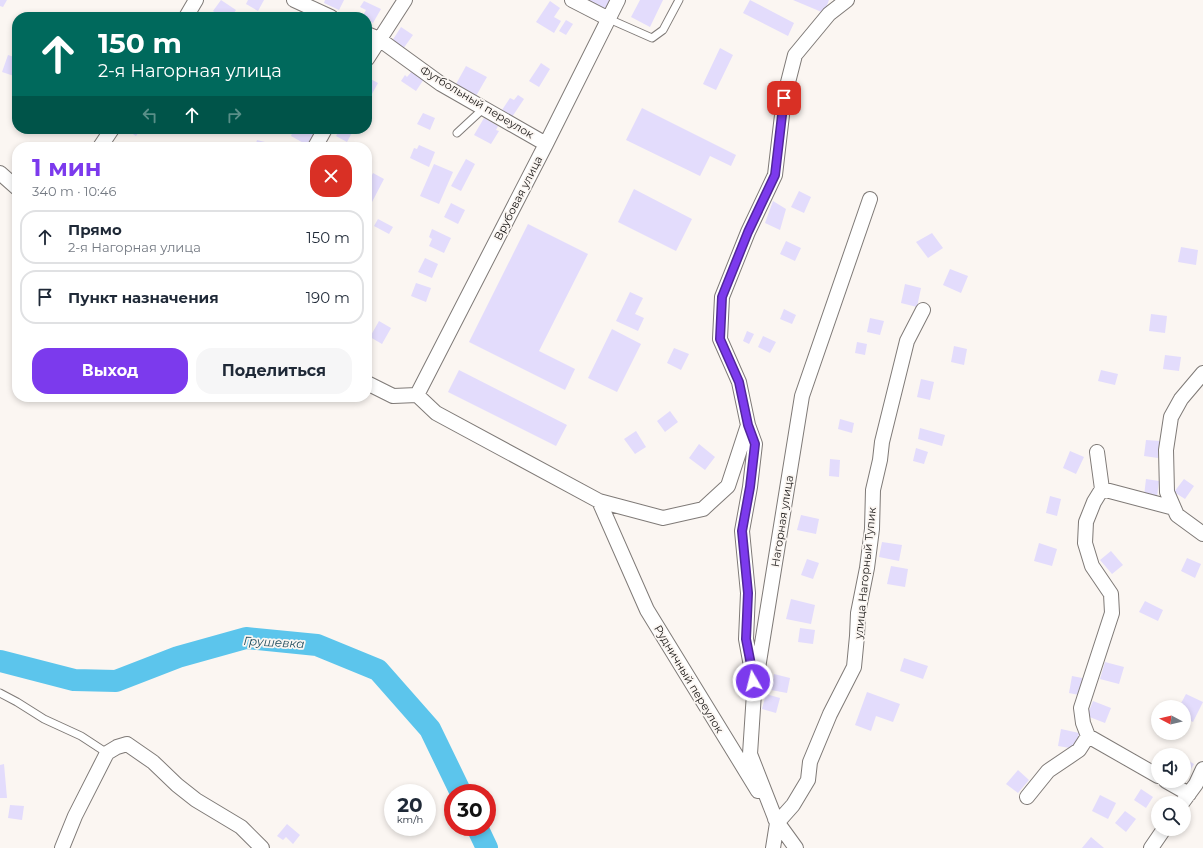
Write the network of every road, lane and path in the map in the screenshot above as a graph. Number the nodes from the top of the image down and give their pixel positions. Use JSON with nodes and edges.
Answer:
{"nodes":[{"id":1,"x":196,"y":0,"type":"edge"},
{"id":2,"x":294,"y":0,"type":"edge"},
{"id":3,"x":405,"y":0,"type":"edge"},
{"id":4,"x":572,"y":0,"type":"edge"},
{"id":5,"x":618,"y":0,"type":"edge"},
{"id":6,"x":680,"y":0,"type":"edge"},
{"id":7,"x":847,"y":0,"type":"edge"},
{"id":8,"x":189,"y":12,"type":"edge"},
{"id":9,"x":320,"y":12,"type":"edge"},
{"id":10,"x":609,"y":19,"type":"junction"},
{"id":11,"x":373,"y":37,"type":"edge"},
{"id":12,"x":484,"y":108,"type":"junction"},
{"id":13,"x":457,"y":133,"type":"dead end"},
{"id":14,"x":546,"y":144,"type":"junction"},
{"id":15,"x":0,"y":173,"type":"edge"},
{"id":16,"x":12,"y":184,"type":"edge"},
{"id":17,"x":870,"y":199,"type":"dead end"},
{"id":18,"x":924,"y":310,"type":"dead end"},
{"id":19,"x":1203,"y":373,"type":"edge"},
{"id":20,"x":372,"y":386,"type":"edge"},
{"id":21,"x":417,"y":395,"type":"junction"},
{"id":22,"x":748,"y":425,"type":"junction"},
{"id":23,"x":1097,"y":452,"type":"dead end"},
{"id":24,"x":1102,"y":489,"type":"junction"},
{"id":25,"x":599,"y":501,"type":"junction"},
{"id":26,"x":1174,"y":508,"type":"junction"},
{"id":27,"x":1203,"y":534,"type":"edge"},
{"id":28,"x":0,"y":693,"type":"edge"},
{"id":29,"x":754,"y":693,"type":"junction"},
{"id":30,"x":1088,"y":736,"type":"junction"},
{"id":31,"x":107,"y":752,"type":"junction"},
{"id":32,"x":1203,"y":769,"type":"edge"},
{"id":33,"x":1151,"y":772,"type":"edge"},
{"id":34,"x":1174,"y":788,"type":"edge"},
{"id":35,"x":1183,"y":796,"type":"edge"},
{"id":36,"x":1187,"y":796,"type":"edge"},
{"id":37,"x":1027,"y":797,"type":"dead end"},
{"id":38,"x":777,"y":823,"type":"junction"},
{"id":39,"x":1159,"y":836,"type":"edge"},
{"id":40,"x":62,"y":848,"type":"edge"},
{"id":41,"x":262,"y":848,"type":"edge"},
{"id":42,"x":773,"y":848,"type":"edge"},
{"id":43,"x":796,"y":848,"type":"edge"},
{"id":44,"x":1151,"y":848,"type":"edge"}],
"edges":[{"from":1,"to":8,"type":"street"},
{"from":2,"to":9,"type":"street"},
{"from":3,"to":11,"type":"street"},
{"from":4,"to":10,"type":"street"},
{"from":5,"to":10,"type":"street","name":"Врубовая улица"},
{"from":6,"to":10,"type":"lane"},
{"from":7,"to":22,"type":"street"},
{"from":10,"to":14,"type":"street","name":"Врубовая улица"},
{"from":11,"to":12,"type":"street","name":"Футбольный переулок"},
{"from":12,"to":13,"type":"lane"},
{"from":12,"to":14,"type":"street","name":"Футбольный переулок"},
{"from":14,"to":21,"type":"street","name":"Врубовая улица"},
{"from":15,"to":16,"type":"street"},
{"from":17,"to":29,"type":"street","name":"Нагорная улица"},
{"from":18,"to":38,"type":"street","name":"улица Нагорный Тупик"},
{"from":19,"to":26,"type":"street"},
{"from":20,"to":21,"type":"street"},
{"from":21,"to":25,"type":"street"},
{"from":22,"to":25,"type":"street"},
{"from":22,"to":29,"type":"street"},
{"from":23,"to":24,"type":"street"},
{"from":24,"to":26,"type":"street"},
{"from":24,"to":30,"type":"street"},
{"from":25,"to":38,"type":"street","name":"Рудничный переулок"},
{"from":26,"to":27,"type":"street"},
{"from":28,"to":31,"type":"lane"},
{"from":29,"to":38,"type":"street","name":"Нагорная улица"},
{"from":30,"to":33,"type":"street"},
{"from":30,"to":37,"type":"street"},
{"from":31,"to":40,"type":"street"},
{"from":31,"to":41,"type":"street"},
{"from":32,"to":36,"type":"street"},
{"from":34,"to":35,"type":"street"},
{"from":38,"to":42,"type":"street"},
{"from":38,"to":43,"type":"street","name":"Рудничный переулок"},
{"from":39,"to":44,"type":"street"}]}
